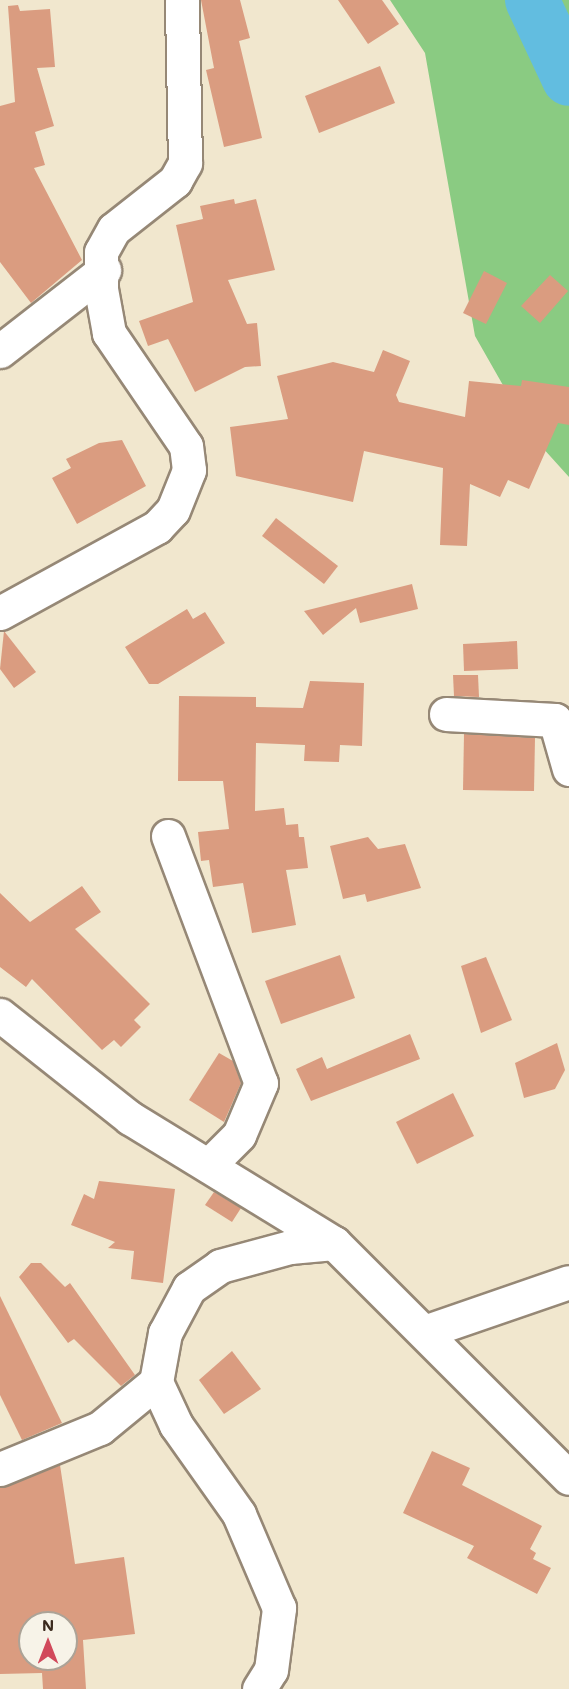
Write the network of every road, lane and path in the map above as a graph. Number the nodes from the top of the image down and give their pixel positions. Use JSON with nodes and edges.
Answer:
{"nodes":[{"id":1,"x":182,"y":0,"type":"edge"},
{"id":2,"x":104,"y":270,"type":"junction"},
{"id":3,"x":0,"y":351,"type":"edge"},
{"id":4,"x":0,"y":613,"type":"edge"},
{"id":5,"x":446,"y":714,"type":"dead end"},
{"id":6,"x":569,"y":769,"type":"edge"},
{"id":7,"x":168,"y":836,"type":"dead end"},
{"id":8,"x":0,"y":1015,"type":"edge"},
{"id":9,"x":210,"y":1164,"type":"junction"},
{"id":10,"x":334,"y":1244,"type":"junction"},
{"id":11,"x":569,"y":1282,"type":"edge"},
{"id":12,"x":424,"y":1332,"type":"junction"},
{"id":13,"x":156,"y":1382,"type":"junction"},
{"id":14,"x":0,"y":1469,"type":"edge"},
{"id":15,"x":569,"y":1478,"type":"edge"},
{"id":16,"x":259,"y":1689,"type":"edge"}],
"edges":[{"from":1,"to":2,"type":"street"},
{"from":2,"to":3,"type":"street"},
{"from":2,"to":4,"type":"street"},
{"from":5,"to":6,"type":"street"},
{"from":7,"to":9,"type":"street"},
{"from":8,"to":9,"type":"street"},
{"from":9,"to":10,"type":"street"},
{"from":10,"to":12,"type":"street"},
{"from":10,"to":13,"type":"street"},
{"from":11,"to":12,"type":"street"},
{"from":12,"to":15,"type":"street"},
{"from":13,"to":14,"type":"street"},
{"from":13,"to":16,"type":"street"}]}
